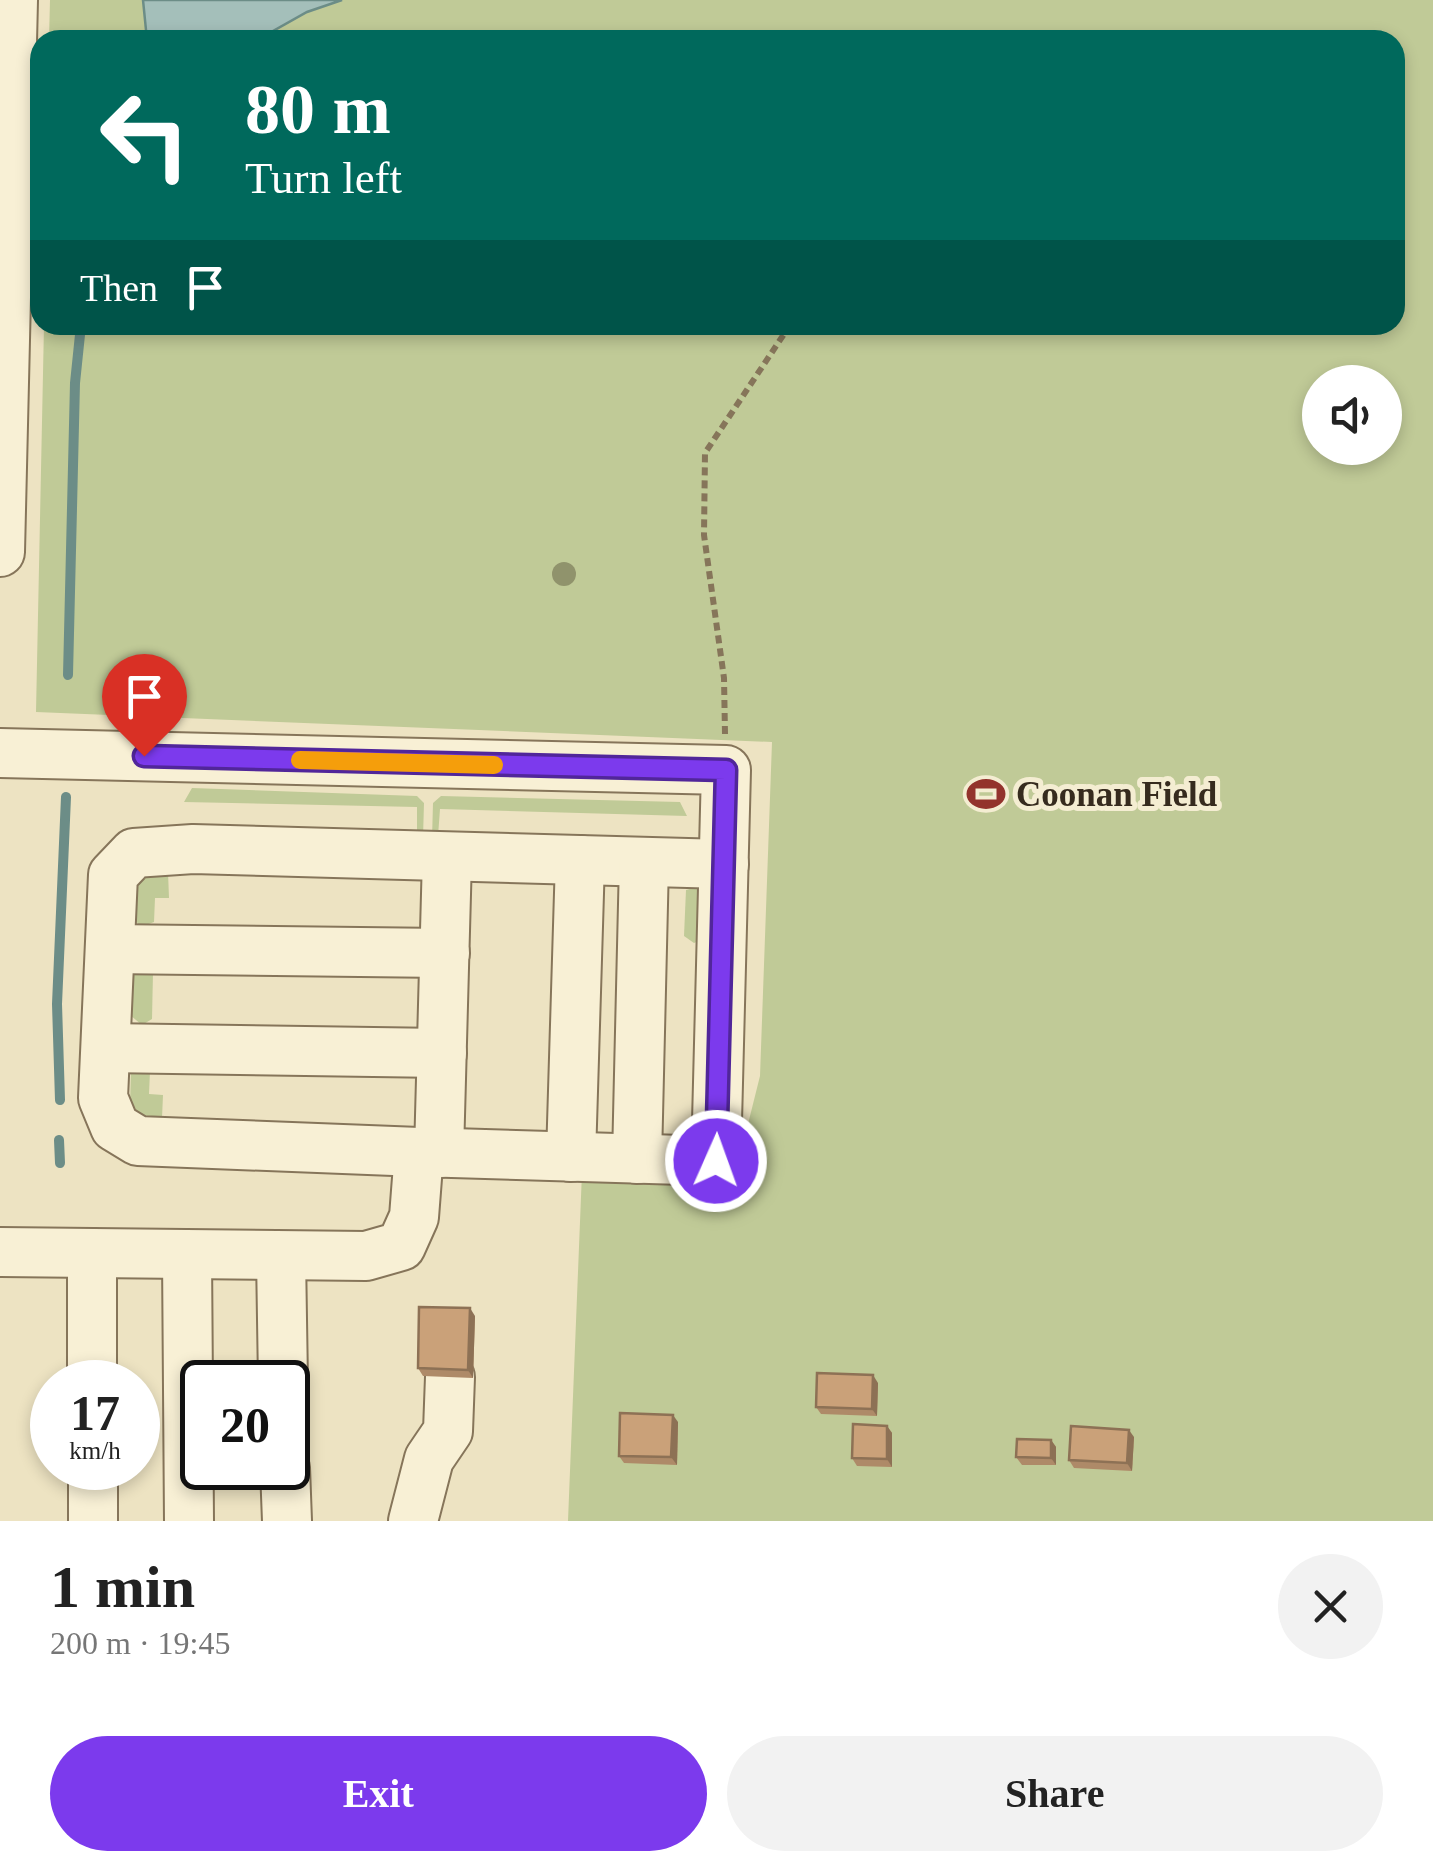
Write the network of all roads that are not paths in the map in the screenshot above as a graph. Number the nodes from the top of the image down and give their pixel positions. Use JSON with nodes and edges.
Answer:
{"nodes":[{"id":1,"x":13,"y":0,"type":"edge"},
{"id":2,"x":0,"y":552,"type":"edge"},
{"id":3,"x":0,"y":753,"type":"edge"},
{"id":4,"x":447,"y":856,"type":"junction"},
{"id":5,"x":580,"y":860,"type":"junction"},
{"id":6,"x":644,"y":862,"type":"junction"},
{"id":7,"x":724,"y":864,"type":"junction"},
{"id":8,"x":110,"y":948,"type":"junction"},
{"id":9,"x":445,"y":953,"type":"junction"},
{"id":10,"x":106,"y":1048,"type":"junction"},
{"id":11,"x":442,"y":1053,"type":"junction"},
{"id":12,"x":429,"y":1153,"type":"junction"},
{"id":13,"x":571,"y":1157,"type":"junction"},
{"id":14,"x":637,"y":1159,"type":"junction"},
{"id":15,"x":0,"y":1252,"type":"edge"},
{"id":16,"x":92,"y":1253,"type":"junction"},
{"id":17,"x":187,"y":1255,"type":"junction"},
{"id":18,"x":280,"y":1256,"type":"junction"},
{"id":19,"x":92,"y":1360,"type":"edge"},
{"id":20,"x":283,"y":1360,"type":"edge"},
{"id":21,"x":450,"y":1377,"type":"edge"},
{"id":22,"x":93,"y":1490,"type":"edge"},
{"id":23,"x":286,"y":1490,"type":"edge"},
{"id":24,"x":93,"y":1521,"type":"edge"},
{"id":25,"x":189,"y":1521,"type":"edge"},
{"id":26,"x":287,"y":1521,"type":"edge"},
{"id":27,"x":413,"y":1521,"type":"edge"}],
"edges":[{"from":1,"to":2,"type":"street"},
{"from":3,"to":7,"type":"street"},
{"from":4,"to":5,"type":"street"},
{"from":4,"to":8,"type":"street"},
{"from":4,"to":9,"type":"street"},
{"from":5,"to":6,"type":"street"},
{"from":5,"to":13,"type":"street"},
{"from":6,"to":7,"type":"street"},
{"from":6,"to":14,"type":"street"},
{"from":7,"to":14,"type":"street"},
{"from":8,"to":9,"type":"street"},
{"from":8,"to":10,"type":"street"},
{"from":9,"to":11,"type":"street"},
{"from":10,"to":11,"type":"street"},
{"from":10,"to":12,"type":"street"},
{"from":11,"to":12,"type":"street"},
{"from":12,"to":13,"type":"street"},
{"from":12,"to":18,"type":"street"},
{"from":13,"to":14,"type":"street"},
{"from":15,"to":16,"type":"street"},
{"from":16,"to":17,"type":"street"},
{"from":16,"to":19,"type":"street"},
{"from":17,"to":18,"type":"street"},
{"from":17,"to":25,"type":"street"},
{"from":18,"to":20,"type":"street"},
{"from":21,"to":27,"type":"street"},
{"from":22,"to":24,"type":"street"},
{"from":23,"to":26,"type":"street"}]}
